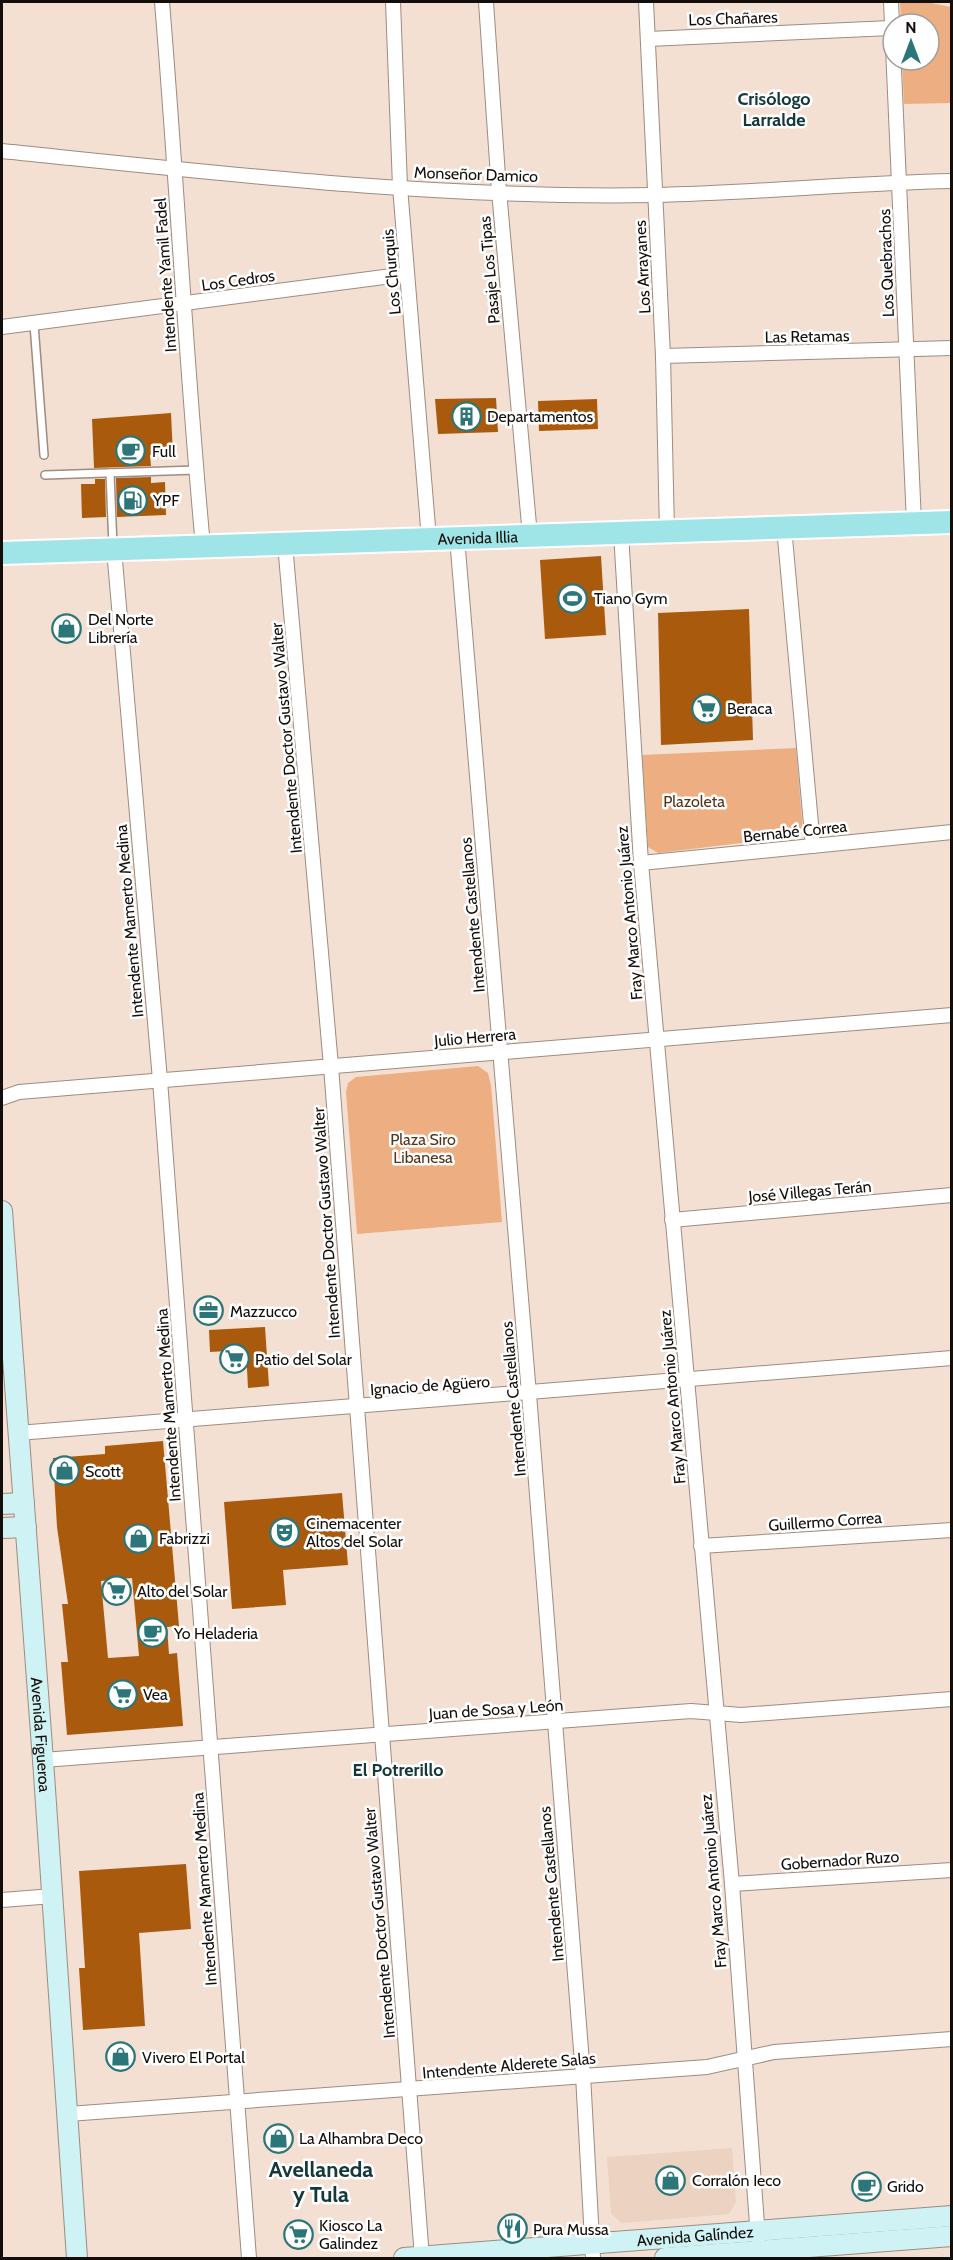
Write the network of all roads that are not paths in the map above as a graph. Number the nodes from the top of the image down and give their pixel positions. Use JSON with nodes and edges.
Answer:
{"nodes":[{"id":1,"x":162,"y":2,"type":"edge"},
{"id":2,"x":393,"y":2,"type":"edge"},
{"id":3,"x":486,"y":2,"type":"edge"},
{"id":4,"x":646,"y":2,"type":"edge"},
{"id":5,"x":881,"y":28,"type":"edge"},
{"id":6,"x":648,"y":39,"type":"junction"},
{"id":7,"x":893,"y":72,"type":"edge"},
{"id":8,"x":2,"y":151,"type":"edge"},
{"id":9,"x":175,"y":169,"type":"junction"},
{"id":10,"x":951,"y":181,"type":"edge"},
{"id":11,"x":899,"y":182,"type":"junction"},
{"id":12,"x":400,"y":188,"type":"junction"},
{"id":13,"x":499,"y":192,"type":"junction"},
{"id":14,"x":655,"y":195,"type":"junction"},
{"id":15,"x":407,"y":274,"type":"junction"},
{"id":16,"x":182,"y":304,"type":"junction"},
{"id":17,"x":34,"y":324,"type":"junction"},
{"id":18,"x":2,"y":327,"type":"edge"},
{"id":19,"x":951,"y":348,"type":"edge"},
{"id":20,"x":905,"y":350,"type":"junction"},
{"id":21,"x":663,"y":356,"type":"junction"},
{"id":22,"x":44,"y":454,"type":"dead end"},
{"id":23,"x":196,"y":470,"type":"junction"},
{"id":24,"x":110,"y":473,"type":"junction"},
{"id":25,"x":45,"y":475,"type":"dead end"},
{"id":26,"x":951,"y":522,"type":"edge"},
{"id":27,"x":914,"y":523,"type":"junction"},
{"id":28,"x":784,"y":527,"type":"junction"},
{"id":29,"x":667,"y":531,"type":"junction"},
{"id":30,"x":621,"y":533,"type":"junction"},
{"id":31,"x":530,"y":536,"type":"junction"},
{"id":32,"x":457,"y":538,"type":"junction"},
{"id":33,"x":429,"y":539,"type":"junction"},
{"id":34,"x":285,"y":544,"type":"junction"},
{"id":35,"x":203,"y":546,"type":"junction"},
{"id":36,"x":114,"y":549,"type":"junction"},
{"id":37,"x":2,"y":553,"type":"edge"},
{"id":38,"x":951,"y":832,"type":"edge"},
{"id":39,"x":813,"y":846,"type":"junction"},
{"id":40,"x":641,"y":863,"type":"junction"},
{"id":41,"x":951,"y":1015,"type":"edge"},
{"id":42,"x":656,"y":1040,"type":"junction"},
{"id":43,"x":500,"y":1051,"type":"junction"},
{"id":44,"x":331,"y":1066,"type":"junction"},
{"id":45,"x":160,"y":1080,"type":"junction"},
{"id":46,"x":2,"y":1098,"type":"edge"},
{"id":47,"x":951,"y":1195,"type":"edge"},
{"id":48,"x":2,"y":1211,"type":"edge"},
{"id":49,"x":672,"y":1220,"type":"junction"},
{"id":50,"x":5,"y":1309,"type":"edge"},
{"id":51,"x":951,"y":1358,"type":"edge"},
{"id":52,"x":687,"y":1380,"type":"junction"},
{"id":53,"x":529,"y":1394,"type":"junction"},
{"id":54,"x":357,"y":1407,"type":"junction"},
{"id":55,"x":185,"y":1421,"type":"junction"},
{"id":56,"x":18,"y":1433,"type":"junction"},
{"id":57,"x":24,"y":1503,"type":"junction"},
{"id":58,"x":2,"y":1504,"type":"edge"},
{"id":59,"x":26,"y":1527,"type":"junction"},
{"id":60,"x":2,"y":1528,"type":"edge"},
{"id":61,"x":951,"y":1530,"type":"edge"},
{"id":62,"x":701,"y":1546,"type":"junction"},
{"id":63,"x":951,"y":1699,"type":"edge"},
{"id":64,"x":716,"y":1713,"type":"junction"},
{"id":65,"x":555,"y":1721,"type":"junction"},
{"id":66,"x":381,"y":1734,"type":"junction"},
{"id":67,"x":211,"y":1747,"type":"junction"},
{"id":68,"x":43,"y":1760,"type":"junction"},
{"id":69,"x":951,"y":1869,"type":"edge"},
{"id":70,"x":732,"y":1884,"type":"junction"},
{"id":71,"x":53,"y":1896,"type":"junction"},
{"id":72,"x":2,"y":1900,"type":"edge"},
{"id":73,"x":951,"y":2039,"type":"edge"},
{"id":74,"x":743,"y":2060,"type":"junction"},
{"id":75,"x":583,"y":2075,"type":"junction"},
{"id":76,"x":409,"y":2089,"type":"junction"},
{"id":77,"x":236,"y":2101,"type":"junction"},
{"id":78,"x":68,"y":2114,"type":"junction"},
{"id":79,"x":951,"y":2216,"type":"edge"},
{"id":80,"x":759,"y":2231,"type":"junction"},
{"id":81,"x":951,"y":2236,"type":"edge"},
{"id":82,"x":593,"y":2251,"type":"edge"},
{"id":83,"x":757,"y":2255,"type":"edge"},
{"id":84,"x":416,"y":2258,"type":"edge"},
{"id":85,"x":77,"y":2259,"type":"edge"},
{"id":86,"x":249,"y":2259,"type":"edge"},
{"id":87,"x":666,"y":2259,"type":"edge"}],
"edges":[{"from":1,"to":9,"type":"street","name":"Intendente Yamil Fadel"},
{"from":2,"to":12,"type":"street","name":"Los Churquis"},
{"from":3,"to":13,"type":"street","name":"Pasaje Los Tipas"},
{"from":4,"to":6,"type":"street","name":"Los Arrayanes"},
{"from":5,"to":6,"type":"street","name":"Los Chañares"},
{"from":6,"to":14,"type":"street","name":"Los Arrayanes"},
{"from":7,"to":11,"type":"street","name":"Los Quebrachos"},
{"from":8,"to":9,"type":"street","name":"Monseñor Damico"},
{"from":9,"to":12,"type":"street","name":"Monseñor Damico"},
{"from":9,"to":16,"type":"street","name":"Intendente Yamil Fadel"},
{"from":10,"to":11,"type":"street","name":"Monseñor Damico"},
{"from":11,"to":14,"type":"street","name":"Monseñor Damico"},
{"from":11,"to":20,"type":"street","name":"Los Quebrachos"},
{"from":12,"to":13,"type":"street","name":"Monseñor Damico"},
{"from":12,"to":15,"type":"street","name":"Los Churquis"},
{"from":13,"to":14,"type":"street","name":"Monseñor Damico"},
{"from":13,"to":31,"type":"street","name":"Pasaje Los Tipas"},
{"from":14,"to":21,"type":"street","name":"Los Arrayanes"},
{"from":15,"to":16,"type":"street","name":"Los Cedros"},
{"from":15,"to":33,"type":"street","name":"Los Churquis"},
{"from":16,"to":17,"type":"street","name":"Los Cedros"},
{"from":16,"to":23,"type":"street","name":"Intendente Yamil Fadel"},
{"from":17,"to":18,"type":"street","name":"Los Cedros"},
{"from":17,"to":22,"type":"lane"},
{"from":19,"to":20,"type":"street","name":"Las Retamas"},
{"from":20,"to":21,"type":"street","name":"Las Retamas"},
{"from":20,"to":27,"type":"street","name":"Los Quebrachos"},
{"from":21,"to":29,"type":"street","name":"Los Arrayanes"},
{"from":23,"to":24,"type":"lane"},
{"from":23,"to":35,"type":"street","name":"Intendente Yamil Fadel"},
{"from":24,"to":25,"type":"lane"},
{"from":24,"to":36,"type":"lane"},
{"from":26,"to":27,"type":"main road","name":"Avenida Illia"},
{"from":27,"to":28,"type":"main road","name":"Avenida Illia"},
{"from":28,"to":29,"type":"main road","name":"Avenida Illia"},
{"from":28,"to":39,"type":"street"},
{"from":29,"to":30,"type":"main road","name":"Avenida Illia"},
{"from":30,"to":31,"type":"main road","name":"Avenida Illia"},
{"from":30,"to":40,"type":"street","name":"Fray Marco Antonio Juárez"},
{"from":31,"to":32,"type":"main road","name":"Avenida Illia"},
{"from":32,"to":33,"type":"main road","name":"Avenida Illia"},
{"from":32,"to":43,"type":"street","name":"Intendente Castellanos"},
{"from":33,"to":34,"type":"main road","name":"Avenida Illia"},
{"from":34,"to":35,"type":"main road","name":"Avenida Illia"},
{"from":34,"to":44,"type":"street","name":"Intendente Doctor Gustavo Walter"},
{"from":35,"to":36,"type":"main road","name":"Avenida Illia"},
{"from":36,"to":37,"type":"main road","name":"Avenida Illia"},
{"from":36,"to":45,"type":"street","name":"Intendente Mamerto Medina"},
{"from":38,"to":39,"type":"street","name":"Bernabé Correa"},
{"from":39,"to":40,"type":"street","name":"Bernabé Correa"},
{"from":40,"to":42,"type":"street","name":"Fray Marco Antonio Juárez"},
{"from":41,"to":42,"type":"street","name":"Julio Herrera"},
{"from":42,"to":43,"type":"street","name":"Julio Herrera"},
{"from":42,"to":49,"type":"street","name":"Fray Marco Antonio Juárez"},
{"from":43,"to":44,"type":"street","name":"Julio Herrera"},
{"from":43,"to":53,"type":"street","name":"Intendente Castellanos"},
{"from":44,"to":45,"type":"street","name":"Julio Herrera"},
{"from":44,"to":54,"type":"street","name":"Intendente Doctor Gustavo Walter"},
{"from":45,"to":46,"type":"street","name":"Julio Herrera"},
{"from":45,"to":55,"type":"street","name":"Intendente Mamerto Medina"},
{"from":47,"to":49,"type":"street","name":"José Villegas Terán"},
{"from":48,"to":50,"type":"main road","name":"Avenida Figueroa"},
{"from":49,"to":52,"type":"street","name":"Fray Marco Antonio Juárez"},
{"from":50,"to":56,"type":"main road","name":"Avenida Figueroa"},
{"from":51,"to":52,"type":"street","name":"Ignacio de Agüero"},
{"from":52,"to":53,"type":"street","name":"Ignacio de Agüero"},
{"from":52,"to":62,"type":"street","name":"Fray Marco Antonio Juárez"},
{"from":53,"to":54,"type":"street","name":"Ignacio de Agüero"},
{"from":53,"to":65,"type":"street","name":"Intendente Castellanos"},
{"from":54,"to":55,"type":"street","name":"Ignacio de Agüero"},
{"from":54,"to":66,"type":"street","name":"Intendente Doctor Gustavo Walter"},
{"from":55,"to":56,"type":"street","name":"Ignacio de Agüero"},
{"from":55,"to":67,"type":"street","name":"Intendente Mamerto Medina"},
{"from":56,"to":57,"type":"main road","name":"Avenida Figueroa"},
{"from":57,"to":58,"type":"main road"},
{"from":57,"to":59,"type":"main road","name":"Avenida Figueroa"},
{"from":59,"to":60,"type":"main road"},
{"from":59,"to":68,"type":"main road","name":"Avenida Figueroa"},
{"from":61,"to":62,"type":"street","name":"Guillermo Correa"},
{"from":62,"to":64,"type":"street","name":"Fray Marco Antonio Juárez"},
{"from":63,"to":64,"type":"street","name":"Juan de Sosa y León"},
{"from":64,"to":65,"type":"street","name":"Juan de Sosa y León"},
{"from":64,"to":70,"type":"street","name":"Fray Marco Antonio Juárez"},
{"from":65,"to":66,"type":"street","name":"Juan de Sosa y León"},
{"from":65,"to":75,"type":"street","name":"Intendente Castellanos"},
{"from":66,"to":67,"type":"street","name":"Juan de Sosa y León"},
{"from":66,"to":76,"type":"street","name":"Intendente Doctor Gustavo Walter"},
{"from":67,"to":68,"type":"street","name":"Juan de Sosa y León"},
{"from":67,"to":77,"type":"street","name":"Intendente Mamerto Medina"},
{"from":68,"to":71,"type":"main road","name":"Avenida Figueroa"},
{"from":69,"to":70,"type":"street","name":"Gobernador Ruzo"},
{"from":70,"to":74,"type":"street","name":"Fray Marco Antonio Juárez"},
{"from":71,"to":72,"type":"street"},
{"from":71,"to":78,"type":"main road","name":"Avenida Figueroa"},
{"from":73,"to":74,"type":"street","name":"Intendente Alderete Salas"},
{"from":74,"to":75,"type":"street","name":"Intendente Alderete Salas"},
{"from":74,"to":80,"type":"street","name":"Fray Marco Antonio Juárez"},
{"from":75,"to":76,"type":"street","name":"Intendente Alderete Salas"},
{"from":75,"to":82,"type":"street","name":"Intendente Castellanos"},
{"from":76,"to":77,"type":"street","name":"Intendente Alderete Salas"},
{"from":76,"to":84,"type":"street","name":"Intendente Doctor Gustavo Walter"},
{"from":77,"to":78,"type":"street","name":"Intendente Alderete Salas"},
{"from":77,"to":86,"type":"street","name":"Intendente Mamerto Medina"},
{"from":78,"to":85,"type":"main road","name":"Avenida Figueroa"},
{"from":79,"to":80,"type":"main road","name":"Avenida Galíndez"},
{"from":80,"to":82,"type":"main road","name":"Avenida Galíndez"},
{"from":80,"to":83,"type":"street","name":"Fray Marco Antonio Juárez"},
{"from":81,"to":83,"type":"main road","name":"Avenida Galíndez"},
{"from":82,"to":84,"type":"main road","name":"Avenida Galíndez"},
{"from":83,"to":87,"type":"main road","name":"Avenida Galíndez"}]}
